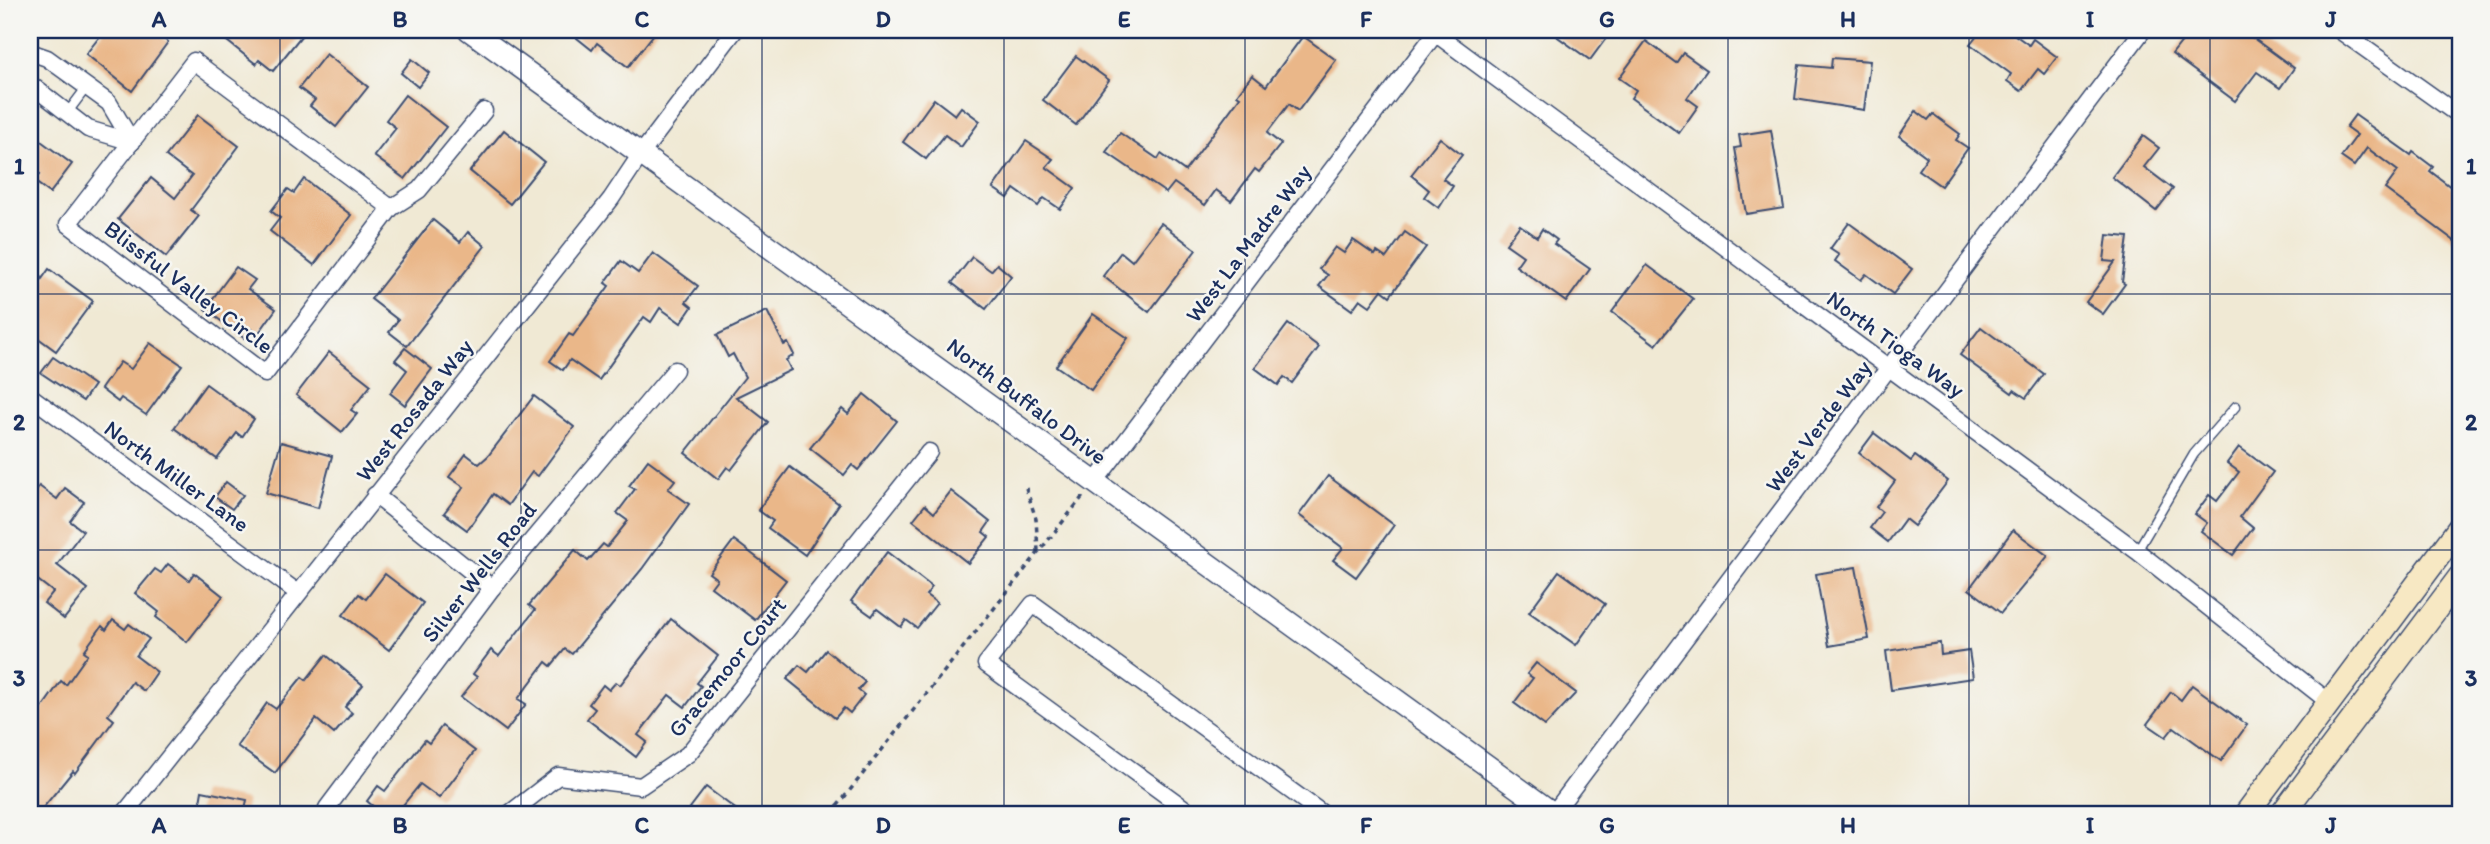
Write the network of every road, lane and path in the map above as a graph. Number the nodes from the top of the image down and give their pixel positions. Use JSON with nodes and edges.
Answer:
{"nodes":[{"id":1,"x":469,"y":30,"type":"edge"},
{"id":2,"x":735,"y":30,"type":"edge"},
{"id":3,"x":2143,"y":30,"type":"edge"},
{"id":4,"x":2339,"y":30,"type":"edge"},
{"id":5,"x":1435,"y":31,"type":"edge"},
{"id":6,"x":30,"y":52,"type":"edge"},
{"id":7,"x":30,"y":84,"type":"edge"},
{"id":8,"x":86,"y":88,"type":"junction"},
{"id":9,"x":484,"y":111,"type":"dead end"},
{"id":10,"x":68,"y":112,"type":"junction"},
{"id":11,"x":2460,"y":117,"type":"edge"},
{"id":12,"x":132,"y":142,"type":"junction"},
{"id":13,"x":640,"y":154,"type":"junction"},
{"id":14,"x":391,"y":208,"type":"junction"},
{"id":15,"x":1891,"y":367,"type":"junction"},
{"id":16,"x":676,"y":370,"type":"dead end"},
{"id":17,"x":30,"y":396,"type":"edge"},
{"id":18,"x":2236,"y":406,"type":"dead end"},
{"id":19,"x":929,"y":452,"type":"dead end"},
{"id":20,"x":1094,"y":483,"type":"junction"},
{"id":21,"x":1026,"y":488,"type":"dead end"},
{"id":22,"x":375,"y":495,"type":"junction"},
{"id":23,"x":2460,"y":527,"type":"edge"},
{"id":24,"x":2137,"y":551,"type":"junction"},
{"id":25,"x":1038,"y":552,"type":"junction"},
{"id":26,"x":2460,"y":577,"type":"edge"},
{"id":27,"x":492,"y":588,"type":"junction"},
{"id":28,"x":298,"y":593,"type":"junction"},
{"id":29,"x":2329,"y":702,"type":"junction"},
{"id":30,"x":327,"y":808,"type":"dead end"},
{"id":31,"x":124,"y":814,"type":"edge"},
{"id":32,"x":509,"y":814,"type":"edge"},
{"id":33,"x":831,"y":814,"type":"edge"},
{"id":34,"x":1192,"y":814,"type":"edge"},
{"id":35,"x":1323,"y":814,"type":"edge"},
{"id":36,"x":1554,"y":814,"type":"edge"},
{"id":37,"x":2246,"y":814,"type":"edge"},
{"id":38,"x":2282,"y":814,"type":"edge"}],
"edges":[{"from":1,"to":13,"type":"street","name":"North Buffalo Drive"},
{"from":2,"to":13,"type":"street","name":"West Rosada Way"},
{"from":3,"to":15,"type":"street","name":"West Verde Way"},
{"from":4,"to":11,"type":"street"},
{"from":5,"to":15,"type":"street","name":"North Tioga Way"},
{"from":5,"to":20,"type":"street","name":"West La Madre Way"},
{"from":6,"to":8,"type":"street"},
{"from":7,"to":10,"type":"street"},
{"from":8,"to":10,"type":"lane"},
{"from":8,"to":12,"type":"street"},
{"from":9,"to":14,"type":"street","name":"Blissful Valley Circle"},
{"from":10,"to":12,"type":"street"},
{"from":12,"to":14,"type":"street","name":"Blissful Valley Circle"},
{"from":12,"to":14,"type":"street","name":"Blissful Valley Circle"},
{"from":13,"to":20,"type":"street","name":"North Buffalo Drive"},
{"from":13,"to":22,"type":"street","name":"West Rosada Way"},
{"from":15,"to":24,"type":"street","name":"North Tioga Way"},
{"from":15,"to":36,"type":"street","name":"West Verde Way"},
{"from":16,"to":27,"type":"street","name":"Silver Wells Road"},
{"from":17,"to":28,"type":"street","name":"North Miller Lane"},
{"from":18,"to":24,"type":"lane"},
{"from":19,"to":32,"type":"street","name":"Gracemoor Court"},
{"from":20,"to":25,"type":"path"},
{"from":20,"to":36,"type":"street","name":"North Buffalo Drive"},
{"from":21,"to":25,"type":"path"},
{"from":22,"to":27,"type":"street"},
{"from":22,"to":28,"type":"street","name":"West Rosada Way"},
{"from":23,"to":29,"type":"main road"},
{"from":24,"to":29,"type":"street","name":"North Tioga Way"},
{"from":25,"to":33,"type":"path"},
{"from":26,"to":38,"type":"main road"},
{"from":27,"to":30,"type":"street","name":"Silver Wells Road"},
{"from":28,"to":31,"type":"street","name":"West Rosada Way"},
{"from":29,"to":37,"type":"main road"},
{"from":34,"to":35,"type":"street"}]}
